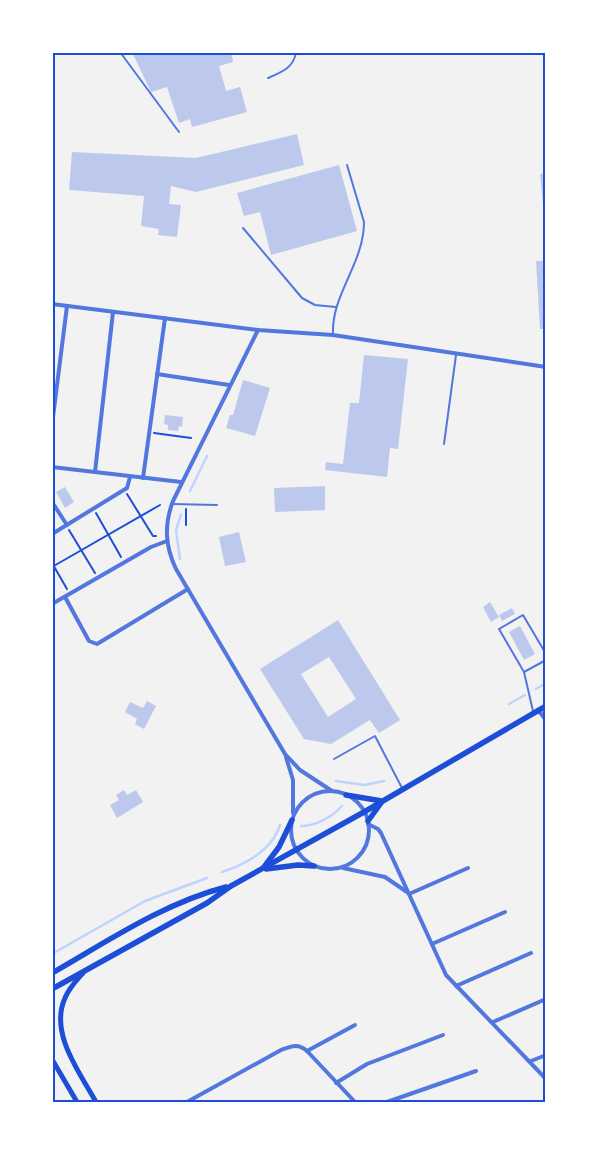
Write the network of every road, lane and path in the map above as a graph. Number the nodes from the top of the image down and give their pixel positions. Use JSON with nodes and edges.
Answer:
{"nodes":[{"id":1,"x":120,"y":52,"type":"edge"},
{"id":2,"x":296,"y":52,"type":"edge"},
{"id":3,"x":268,"y":78,"type":"dead end"},
{"id":4,"x":179,"y":132,"type":"dead end"},
{"id":5,"x":347,"y":165,"type":"dead end"},
{"id":6,"x":242,"y":228,"type":"dead end"},
{"id":7,"x":52,"y":304,"type":"edge"},
{"id":8,"x":67,"y":306,"type":"junction"},
{"id":9,"x":336,"y":307,"type":"junction"},
{"id":10,"x":113,"y":312,"type":"junction"},
{"id":11,"x":165,"y":318,"type":"junction"},
{"id":12,"x":258,"y":330,"type":"junction"},
{"id":13,"x":333,"y":335,"type":"junction"},
{"id":14,"x":456,"y":353,"type":"junction"},
{"id":15,"x":546,"y":367,"type":"edge"},
{"id":16,"x":157,"y":374,"type":"junction"},
{"id":17,"x":229,"y":385,"type":"junction"},
{"id":18,"x":52,"y":426,"type":"edge"},
{"id":19,"x":149,"y":432,"type":"junction"},
{"id":20,"x":192,"y":438,"type":"dead end"},
{"id":21,"x":444,"y":444,"type":"dead end"},
{"id":22,"x":52,"y":467,"type":"edge"},
{"id":23,"x":95,"y":472,"type":"junction"},
{"id":24,"x":130,"y":476,"type":"junction"},
{"id":25,"x":143,"y":478,"type":"junction"},
{"id":26,"x":181,"y":482,"type":"junction"},
{"id":27,"x":125,"y":490,"type":"junction"},
{"id":28,"x":52,"y":502,"type":"edge"},
{"id":29,"x":160,"y":504,"type":"dead end"},
{"id":30,"x":172,"y":504,"type":"junction"},
{"id":31,"x":186,"y":504,"type":"junction"},
{"id":32,"x":216,"y":505,"type":"dead end"},
{"id":33,"x":94,"y":509,"type":"junction"},
{"id":34,"x":140,"y":516,"type":"junction"},
{"id":35,"x":186,"y":525,"type":"dead end"},
{"id":36,"x":67,"y":526,"type":"junction"},
{"id":37,"x":52,"y":534,"type":"edge"},
{"id":38,"x":108,"y":534,"type":"junction"},
{"id":39,"x":156,"y":536,"type":"dead end"},
{"id":40,"x":167,"y":541,"type":"junction"},
{"id":41,"x":81,"y":550,"type":"junction"},
{"id":42,"x":124,"y":562,"type":"junction"},
{"id":43,"x":53,"y":565,"type":"edge"},
{"id":44,"x":98,"y":578,"type":"junction"},
{"id":45,"x":188,"y":589,"type":"junction"},
{"id":46,"x":67,"y":595,"type":"junction"},
{"id":47,"x":52,"y":604,"type":"edge"},
{"id":48,"x":546,"y":654,"type":"edge"},
{"id":49,"x":546,"y":660,"type":"edge"},
{"id":50,"x":524,"y":672,"type":"junction"},
{"id":51,"x":546,"y":706,"type":"edge"},
{"id":52,"x":536,"y":712,"type":"junction"},
{"id":53,"x":546,"y":720,"type":"edge"},
{"id":54,"x":285,"y":754,"type":"junction"},
{"id":55,"x":334,"y":759,"type":"dead end"},
{"id":56,"x":402,"y":788,"type":"junction"},
{"id":57,"x":332,"y":792,"type":"junction"},
{"id":58,"x":346,"y":795,"type":"junction"},
{"id":59,"x":382,"y":801,"type":"junction"},
{"id":60,"x":364,"y":812,"type":"junction"},
{"id":61,"x":292,"y":820,"type":"junction"},
{"id":62,"x":368,"y":823,"type":"junction"},
{"id":63,"x":296,"y":850,"type":"junction"},
{"id":64,"x":314,"y":866,"type":"junction"},
{"id":65,"x":341,"y":868,"type":"junction"},
{"id":66,"x":468,"y":868,"type":"dead end"},
{"id":67,"x":261,"y":870,"type":"junction"},
{"id":68,"x":230,"y":886,"type":"junction"},
{"id":69,"x":409,"y":894,"type":"junction"},
{"id":70,"x":505,"y":912,"type":"dead end"},
{"id":71,"x":432,"y":944,"type":"junction"},
{"id":72,"x":531,"y":953,"type":"dead end"},
{"id":73,"x":85,"y":970,"type":"junction"},
{"id":74,"x":52,"y":973,"type":"edge"},
{"id":75,"x":456,"y":986,"type":"junction"},
{"id":76,"x":52,"y":989,"type":"edge"},
{"id":77,"x":546,"y":999,"type":"edge"},
{"id":78,"x":493,"y":1022,"type":"junction"},
{"id":79,"x":355,"y":1024,"type":"dead end"},
{"id":80,"x":443,"y":1035,"type":"dead end"},
{"id":81,"x":307,"y":1051,"type":"junction"},
{"id":82,"x":546,"y":1055,"type":"edge"},
{"id":83,"x":531,"y":1061,"type":"junction"},
{"id":84,"x":53,"y":1062,"type":"edge"},
{"id":85,"x":476,"y":1071,"type":"dead end"},
{"id":86,"x":546,"y":1078,"type":"edge"},
{"id":87,"x":336,"y":1083,"type":"junction"},
{"id":88,"x":77,"y":1102,"type":"edge"},
{"id":89,"x":96,"y":1102,"type":"edge"},
{"id":90,"x":187,"y":1102,"type":"edge"},
{"id":91,"x":355,"y":1102,"type":"edge"},
{"id":92,"x":387,"y":1102,"type":"edge"}],
"edges":[{"from":1,"to":4,"type":"lane"},
{"from":2,"to":3,"type":"lane"},
{"from":5,"to":9,"type":"lane"},
{"from":6,"to":9,"type":"lane"},
{"from":7,"to":8,"type":"street"},
{"from":8,"to":10,"type":"street"},
{"from":8,"to":18,"type":"street"},
{"from":9,"to":13,"type":"lane"},
{"from":10,"to":11,"type":"street"},
{"from":10,"to":23,"type":"street"},
{"from":11,"to":12,"type":"street"},
{"from":11,"to":16,"type":"street"},
{"from":12,"to":13,"type":"street"},
{"from":12,"to":17,"type":"street"},
{"from":13,"to":14,"type":"street"},
{"from":14,"to":15,"type":"street"},
{"from":14,"to":21,"type":"lane"},
{"from":16,"to":17,"type":"street"},
{"from":16,"to":19,"type":"street"},
{"from":17,"to":26,"type":"street"},
{"from":19,"to":20,"type":"path"},
{"from":19,"to":25,"type":"street"},
{"from":22,"to":23,"type":"street"},
{"from":23,"to":24,"type":"street"},
{"from":24,"to":25,"type":"street"},
{"from":24,"to":27,"type":"street"},
{"from":25,"to":26,"type":"street"},
{"from":26,"to":30,"type":"street"},
{"from":27,"to":33,"type":"street"},
{"from":27,"to":34,"type":"path"},
{"from":28,"to":36,"type":"street"},
{"from":29,"to":34,"type":"path"},
{"from":30,"to":31,"type":"lane"},
{"from":30,"to":40,"type":"street"},
{"from":31,"to":32,"type":"lane"},
{"from":31,"to":35,"type":"path"},
{"from":33,"to":36,"type":"street"},
{"from":33,"to":38,"type":"path"},
{"from":34,"to":38,"type":"path"},
{"from":34,"to":39,"type":"path"},
{"from":36,"to":37,"type":"street"},
{"from":36,"to":41,"type":"path"},
{"from":38,"to":41,"type":"path"},
{"from":38,"to":42,"type":"path"},
{"from":40,"to":42,"type":"street"},
{"from":40,"to":45,"type":"street"},
{"from":41,"to":43,"type":"path"},
{"from":41,"to":44,"type":"path"},
{"from":42,"to":44,"type":"street"},
{"from":43,"to":46,"type":"path"},
{"from":44,"to":46,"type":"street"},
{"from":45,"to":46,"type":"street"},
{"from":45,"to":54,"type":"street"},
{"from":46,"to":47,"type":"street"},
{"from":48,"to":50,"type":"lane"},
{"from":49,"to":50,"type":"lane"},
{"from":50,"to":52,"type":"lane"},
{"from":51,"to":52,"type":"main road"},
{"from":52,"to":53,"type":"street"},
{"from":52,"to":56,"type":"main road"},
{"from":54,"to":57,"type":"street"},
{"from":54,"to":61,"type":"street"},
{"from":55,"to":56,"type":"lane"},
{"from":56,"to":59,"type":"main road"},
{"from":57,"to":58,"type":"street"},
{"from":57,"to":61,"type":"street"},
{"from":58,"to":59,"type":"main road"},
{"from":58,"to":60,"type":"street"},
{"from":59,"to":60,"type":"main road"},
{"from":59,"to":62,"type":"main road"},
{"from":60,"to":62,"type":"street"},
{"from":60,"to":63,"type":"main road"},
{"from":61,"to":63,"type":"street"},
{"from":61,"to":67,"type":"main road"},
{"from":62,"to":65,"type":"street"},
{"from":62,"to":69,"type":"street"},
{"from":63,"to":64,"type":"street"},
{"from":63,"to":67,"type":"main road"},
{"from":64,"to":65,"type":"street"},
{"from":64,"to":67,"type":"main road"},
{"from":65,"to":69,"type":"street"},
{"from":66,"to":69,"type":"street"},
{"from":67,"to":68,"type":"main road"},
{"from":68,"to":73,"type":"main road"},
{"from":68,"to":74,"type":"main road"},
{"from":69,"to":71,"type":"street"},
{"from":70,"to":71,"type":"street"},
{"from":71,"to":75,"type":"street"},
{"from":72,"to":75,"type":"street"},
{"from":73,"to":76,"type":"main road"},
{"from":73,"to":89,"type":"main road"},
{"from":75,"to":78,"type":"street"},
{"from":77,"to":78,"type":"street"},
{"from":78,"to":83,"type":"street"},
{"from":79,"to":81,"type":"street"},
{"from":80,"to":87,"type":"street"},
{"from":81,"to":87,"type":"street"},
{"from":81,"to":90,"type":"street"},
{"from":82,"to":83,"type":"street"},
{"from":83,"to":86,"type":"street"},
{"from":84,"to":88,"type":"main road"},
{"from":85,"to":92,"type":"street"},
{"from":87,"to":91,"type":"street"}]}
